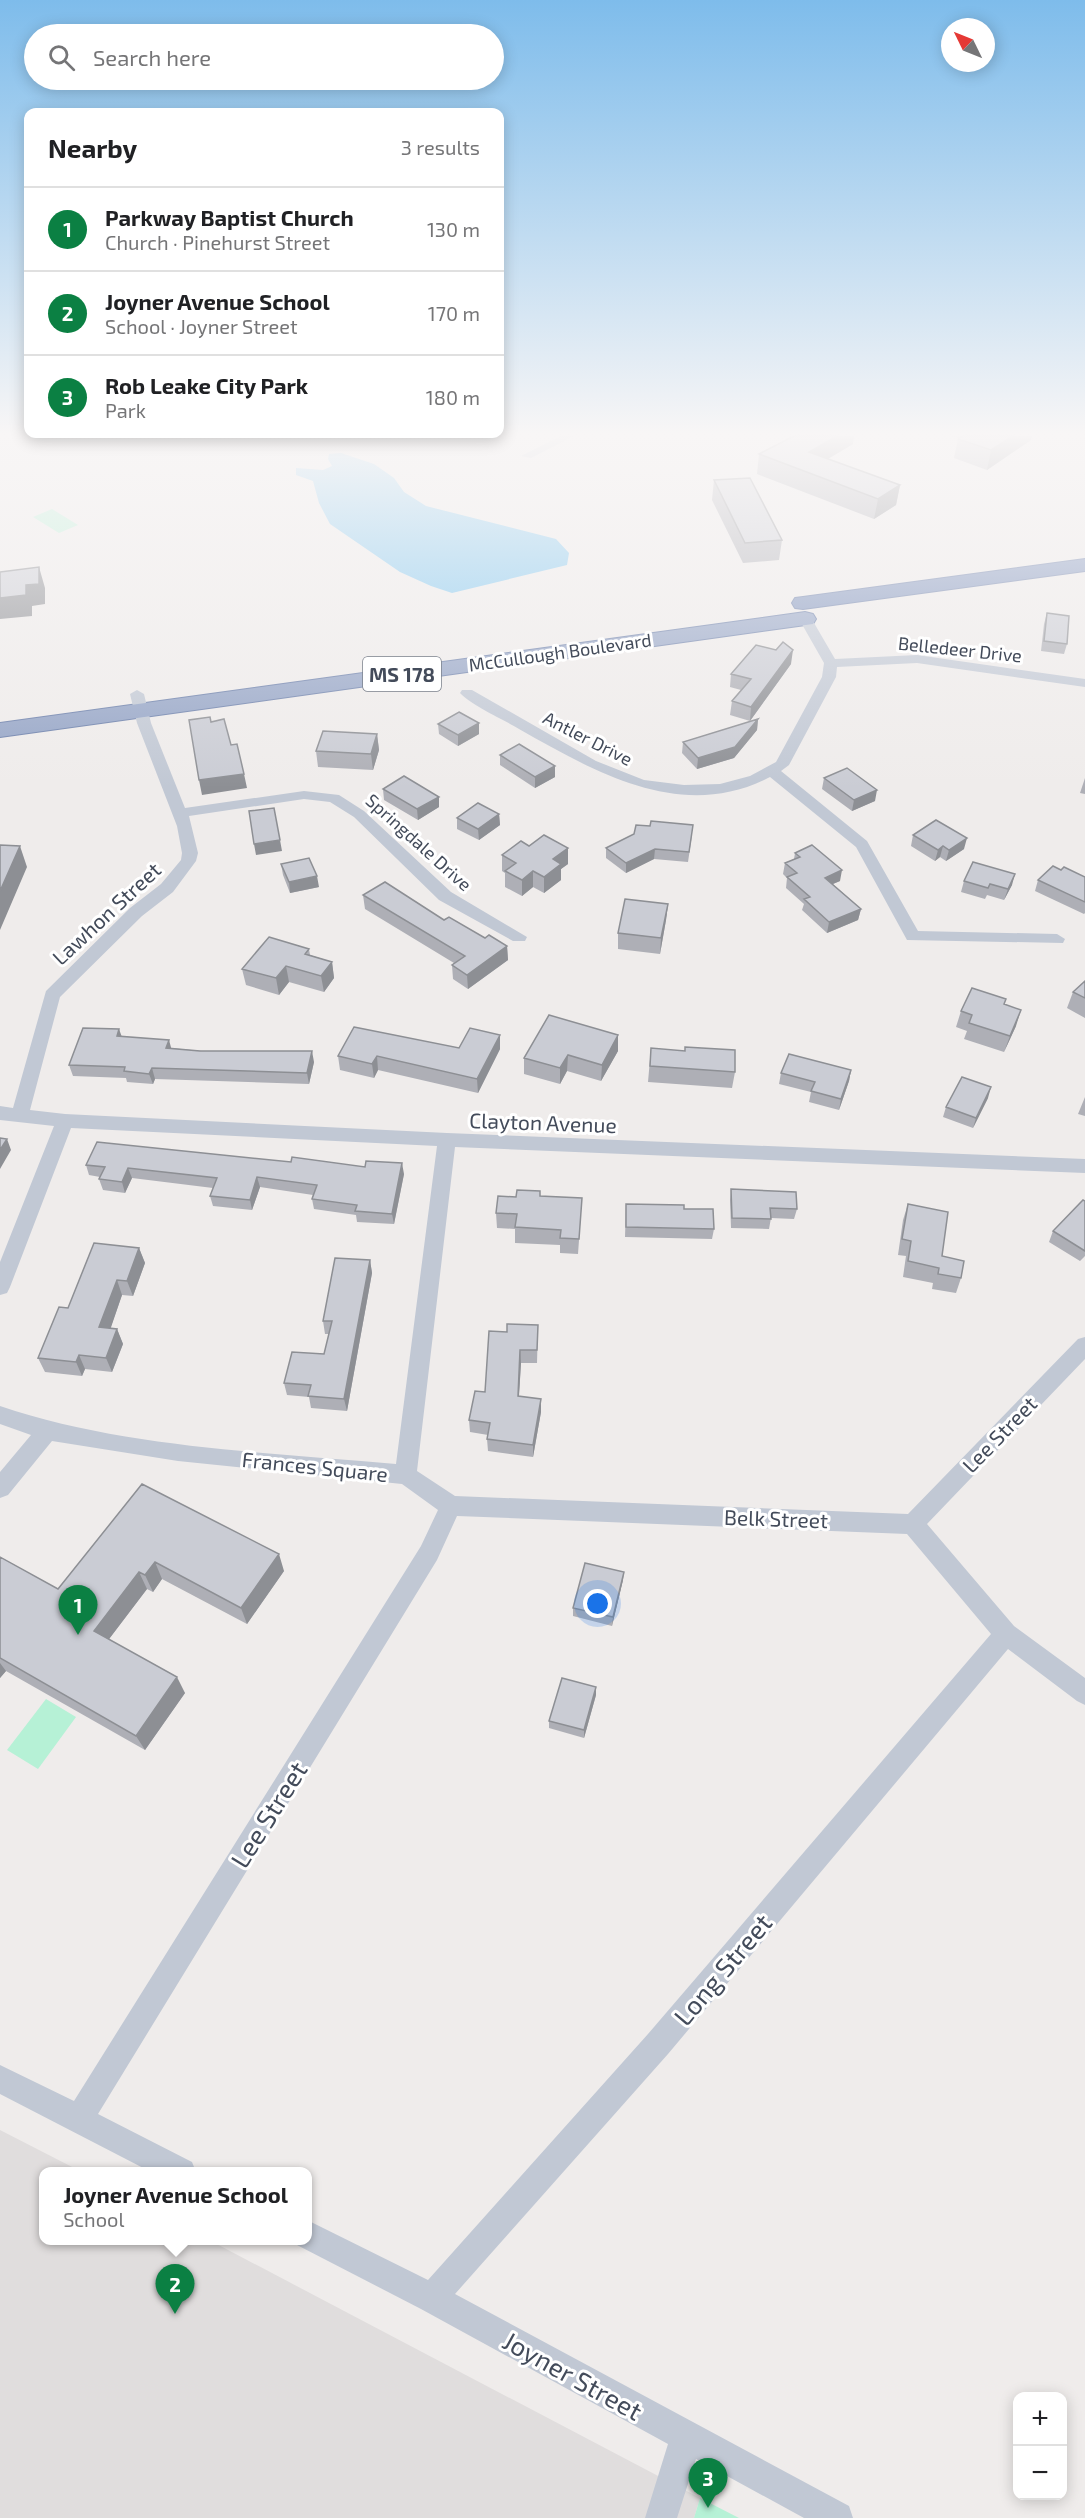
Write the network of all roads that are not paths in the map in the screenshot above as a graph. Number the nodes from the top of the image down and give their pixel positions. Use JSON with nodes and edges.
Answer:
{"nodes":[{"id":1,"x":1085,"y":557,"type":"edge"},
{"id":2,"x":1085,"y":565,"type":"edge"},
{"id":3,"x":1038,"y":571,"type":"junction"},
{"id":4,"x":1085,"y":580,"type":"edge"},
{"id":5,"x":804,"y":611,"type":"junction"},
{"id":6,"x":432,"y":662,"type":"junction"},
{"id":7,"x":831,"y":663,"type":"junction"},
{"id":8,"x":1085,"y":683,"type":"edge"},
{"id":9,"x":467,"y":693,"type":"dead end"},
{"id":10,"x":140,"y":702,"type":"junction"},
{"id":11,"x":0,"y":713,"type":"edge"},
{"id":12,"x":0,"y":730,"type":"edge"},
{"id":13,"x":773,"y":772,"type":"junction"},
{"id":14,"x":180,"y":813,"type":"junction"},
{"id":15,"x":519,"y":937,"type":"dead end"},
{"id":16,"x":1057,"y":939,"type":"dead end"},
{"id":17,"x":0,"y":1113,"type":"edge"},
{"id":18,"x":20,"y":1114,"type":"junction"},
{"id":19,"x":65,"y":1121,"type":"junction"},
{"id":20,"x":447,"y":1140,"type":"junction"},
{"id":21,"x":1085,"y":1166,"type":"edge"},
{"id":22,"x":0,"y":1287,"type":"edge"},
{"id":23,"x":1085,"y":1345,"type":"edge"},
{"id":24,"x":0,"y":1415,"type":"edge"},
{"id":25,"x":47,"y":1431,"type":"junction"},
{"id":26,"x":406,"y":1475,"type":"junction"},
{"id":27,"x":0,"y":1488,"type":"edge"},
{"id":28,"x":452,"y":1506,"type":"junction"},
{"id":29,"x":913,"y":1524,"type":"junction"},
{"id":30,"x":1006,"y":1634,"type":"junction"},
{"id":31,"x":1085,"y":1693,"type":"edge"},
{"id":32,"x":0,"y":2079,"type":"edge"},
{"id":33,"x":79,"y":2120,"type":"junction"},
{"id":34,"x":172,"y":2167,"type":"edge"},
{"id":35,"x":312,"y":2238,"type":"edge"},
{"id":36,"x":432,"y":2298,"type":"junction"},
{"id":37,"x":686,"y":2438,"type":"junction"},
{"id":38,"x":661,"y":2518,"type":"edge"},
{"id":39,"x":837,"y":2518,"type":"edge"}],
"edges":[{"from":1,"to":3,"type":"highway"},
{"from":2,"to":3,"type":"highway"},
{"from":3,"to":5,"type":"highway"},
{"from":4,"to":5,"type":"highway","name":"McCullough Boulevard","number":"MS 178"},
{"from":5,"to":6,"type":"highway","name":"McCullough Boulevard","number":"MS 178"},
{"from":5,"to":6,"type":"highway","name":"McCullough Boulevard","number":"MS 178"},
{"from":5,"to":7,"type":"street"},
{"from":6,"to":10,"type":"highway","name":"McCullough Boulevard","number":"MS 178"},
{"from":7,"to":8,"type":"street","name":"Belledeer Drive"},
{"from":7,"to":13,"type":"street"},
{"from":9,"to":13,"type":"street","name":"Antler Drive"},
{"from":10,"to":11,"type":"highway","name":"McCullough Boulevard","number":"MS 178"},
{"from":10,"to":12,"type":"highway","name":"McCullough Boulevard","number":"MS 178"},
{"from":10,"to":14,"type":"street","name":"Lawhon Street"},
{"from":13,"to":16,"type":"street"},
{"from":14,"to":15,"type":"street","name":"Springdale Drive"},
{"from":14,"to":18,"type":"street","name":"Lawhon Street"},
{"from":17,"to":18,"type":"street","name":"Clayton Avenue"},
{"from":18,"to":19,"type":"street","name":"Clayton Avenue"},
{"from":19,"to":20,"type":"street","name":"Clayton Avenue"},
{"from":19,"to":22,"type":"street"},
{"from":20,"to":21,"type":"street","name":"Clayton Avenue"},
{"from":20,"to":26,"type":"street","name":"Frances Square"},
{"from":23,"to":29,"type":"street","name":"Lee Street"},
{"from":24,"to":25,"type":"street","name":"Frances Square"},
{"from":25,"to":26,"type":"street","name":"Frances Square"},
{"from":25,"to":27,"type":"street"},
{"from":26,"to":28,"type":"street"},
{"from":28,"to":29,"type":"street","name":"Belk Street"},
{"from":28,"to":33,"type":"street","name":"Lee Street"},
{"from":29,"to":30,"type":"street"},
{"from":30,"to":31,"type":"street"},
{"from":30,"to":36,"type":"street","name":"Long Street"},
{"from":32,"to":33,"type":"street"},
{"from":33,"to":34,"type":"street"},
{"from":35,"to":36,"type":"street","name":"Joyner Street"},
{"from":36,"to":37,"type":"street","name":"Joyner Street"},
{"from":37,"to":38,"type":"street"},
{"from":37,"to":39,"type":"street","name":"Joyner Street"}]}
